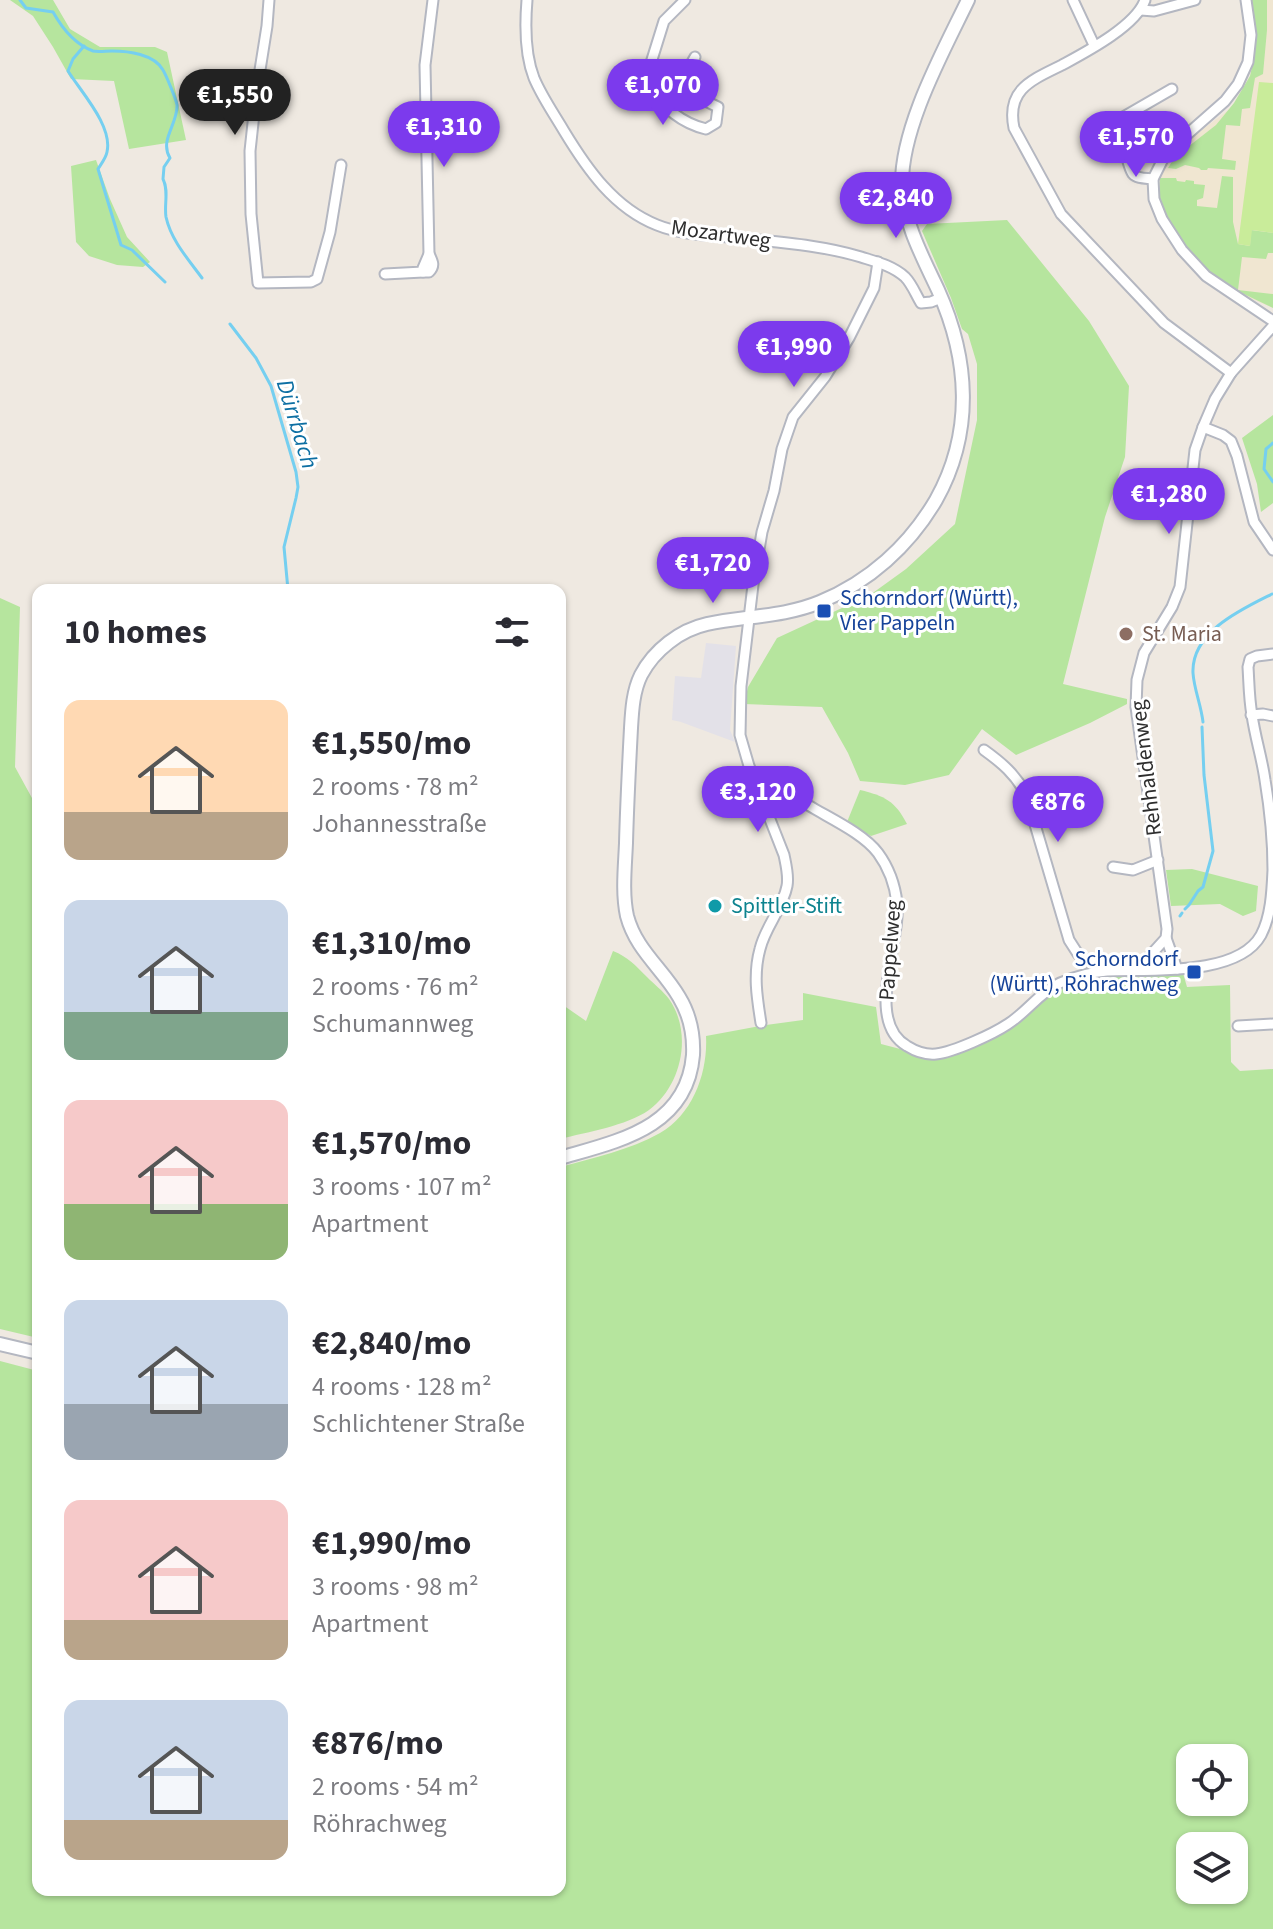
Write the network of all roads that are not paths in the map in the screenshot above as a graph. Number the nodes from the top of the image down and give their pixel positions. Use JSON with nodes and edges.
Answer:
{"nodes":[{"id":1,"x":269,"y":0,"type":"edge"},
{"id":2,"x":433,"y":0,"type":"edge"},
{"id":3,"x":527,"y":0,"type":"edge"},
{"id":4,"x":685,"y":0,"type":"edge"},
{"id":5,"x":968,"y":0,"type":"edge"},
{"id":6,"x":1073,"y":0,"type":"edge"},
{"id":7,"x":1195,"y":0,"type":"edge"},
{"id":8,"x":1246,"y":0,"type":"edge"},
{"id":9,"x":1143,"y":5,"type":"edge"},
{"id":10,"x":1094,"y":45,"type":"junction"},
{"id":11,"x":695,"y":57,"type":"dead end"},
{"id":12,"x":1172,"y":89,"type":"dead end"},
{"id":13,"x":341,"y":165,"type":"dead end"},
{"id":14,"x":1153,"y":179,"type":"junction"},
{"id":15,"x":878,"y":262,"type":"junction"},
{"id":16,"x":385,"y":274,"type":"dead end"},
{"id":17,"x":941,"y":298,"type":"junction"},
{"id":18,"x":1273,"y":324,"type":"edge"},
{"id":19,"x":1231,"y":373,"type":"junction"},
{"id":20,"x":1203,"y":427,"type":"junction"},
{"id":21,"x":1273,"y":550,"type":"edge"},
{"id":22,"x":749,"y":618,"type":"junction"},
{"id":23,"x":1273,"y":654,"type":"edge"},
{"id":24,"x":1251,"y":715,"type":"junction"},
{"id":25,"x":1273,"y":716,"type":"edge"},
{"id":26,"x":984,"y":750,"type":"dead end"},
{"id":27,"x":753,"y":777,"type":"junction"},
{"id":28,"x":1273,"y":842,"type":"edge"},
{"id":29,"x":1158,"y":860,"type":"junction"},
{"id":30,"x":1113,"y":867,"type":"dead end"},
{"id":31,"x":1271,"y":907,"type":"edge"},
{"id":32,"x":1166,"y":938,"type":"junction"},
{"id":33,"x":1177,"y":969,"type":"junction"},
{"id":34,"x":1137,"y":970,"type":"junction"},
{"id":35,"x":1103,"y":971,"type":"junction"},
{"id":36,"x":761,"y":1023,"type":"dead end"},
{"id":37,"x":1273,"y":1024,"type":"edge"},
{"id":38,"x":1238,"y":1026,"type":"dead end"},
{"id":39,"x":566,"y":1156,"type":"edge"},
{"id":40,"x":0,"y":1344,"type":"edge"},
{"id":41,"x":32,"y":1352,"type":"edge"}],
"edges":[{"from":1,"to":13,"type":"street"},
{"from":2,"to":16,"type":"street"},
{"from":3,"to":15,"type":"street","name":"Mozartweg"},
{"from":4,"to":11,"type":"street"},
{"from":5,"to":17,"type":"main road"},
{"from":6,"to":10,"type":"street"},
{"from":7,"to":9,"type":"street"},
{"from":8,"to":14,"type":"street"},
{"from":9,"to":10,"type":"street"},
{"from":10,"to":19,"type":"street"},
{"from":12,"to":14,"type":"street"},
{"from":14,"to":18,"type":"street"},
{"from":15,"to":17,"type":"street","name":"Mozartweg"},
{"from":15,"to":22,"type":"street"},
{"from":17,"to":22,"type":"main road"},
{"from":18,"to":19,"type":"street","name":"Rehhaldenweg"},
{"from":19,"to":20,"type":"street","name":"Rehhaldenweg"},
{"from":20,"to":21,"type":"street"},
{"from":20,"to":29,"type":"street","name":"Rehhaldenweg"},
{"from":22,"to":27,"type":"street"},
{"from":22,"to":39,"type":"main road"},
{"from":23,"to":24,"type":"street","name":"Pappelweg"},
{"from":24,"to":25,"type":"street"},
{"from":24,"to":28,"type":"street","name":"Pappelweg"},
{"from":26,"to":35,"type":"street"},
{"from":27,"to":35,"type":"street","name":"Pappelweg"},
{"from":27,"to":36,"type":"street"},
{"from":28,"to":31,"type":"street","name":"Pappelweg"},
{"from":29,"to":30,"type":"street","name":"Rehhaldenweg"},
{"from":29,"to":32,"type":"street","name":"Rehhaldenweg"},
{"from":31,"to":33,"type":"street","name":"Pappelweg"},
{"from":32,"to":33,"type":"street","name":"Rehhaldenweg"},
{"from":32,"to":34,"type":"street"},
{"from":33,"to":34,"type":"street","name":"Pappelweg"},
{"from":34,"to":35,"type":"street","name":"Pappelweg"},
{"from":37,"to":38,"type":"street"},
{"from":40,"to":41,"type":"main road"}]}
